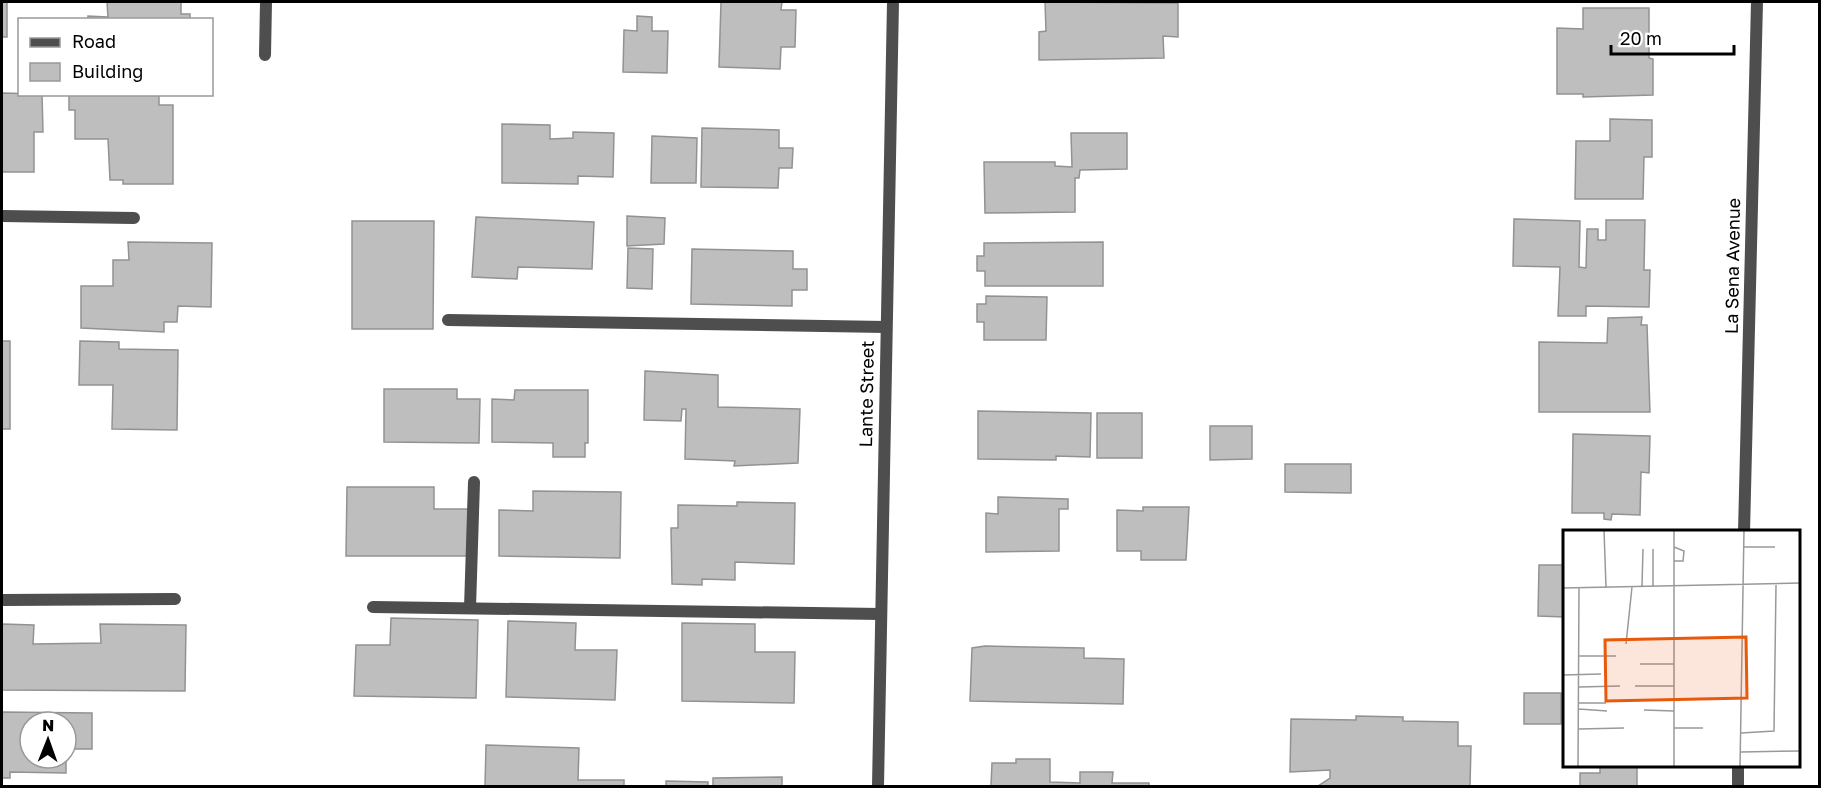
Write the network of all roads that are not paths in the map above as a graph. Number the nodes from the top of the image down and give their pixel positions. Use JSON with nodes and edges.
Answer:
{"nodes":[{"id":1,"x":266,"y":2,"type":"edge"},
{"id":2,"x":893,"y":2,"type":"edge"},
{"id":3,"x":1757,"y":2,"type":"edge"},
{"id":4,"x":265,"y":55,"type":"dead end"},
{"id":5,"x":2,"y":216,"type":"edge"},
{"id":6,"x":134,"y":218,"type":"dead end"},
{"id":7,"x":448,"y":320,"type":"dead end"},
{"id":8,"x":886,"y":327,"type":"junction"},
{"id":9,"x":474,"y":482,"type":"dead end"},
{"id":10,"x":1744,"y":530,"type":"edge"},
{"id":11,"x":176,"y":599,"type":"dead end"},
{"id":12,"x":2,"y":600,"type":"edge"},
{"id":13,"x":373,"y":607,"type":"dead end"},
{"id":14,"x":470,"y":608,"type":"junction"},
{"id":15,"x":881,"y":614,"type":"junction"},
{"id":16,"x":1738,"y":767,"type":"edge"},
{"id":17,"x":878,"y":786,"type":"edge"},
{"id":18,"x":1738,"y":786,"type":"edge"}],
"edges":[{"from":1,"to":4,"type":"street"},
{"from":2,"to":8,"type":"street","name":"Lante Street"},
{"from":3,"to":10,"type":"street","name":"La Sena Avenue"},
{"from":5,"to":6,"type":"street"},
{"from":7,"to":8,"type":"street"},
{"from":8,"to":15,"type":"street","name":"Lante Street"},
{"from":9,"to":14,"type":"street"},
{"from":11,"to":12,"type":"street"},
{"from":13,"to":14,"type":"street"},
{"from":14,"to":15,"type":"street"},
{"from":15,"to":17,"type":"street","name":"Lante Street"},
{"from":16,"to":18,"type":"street"}]}
